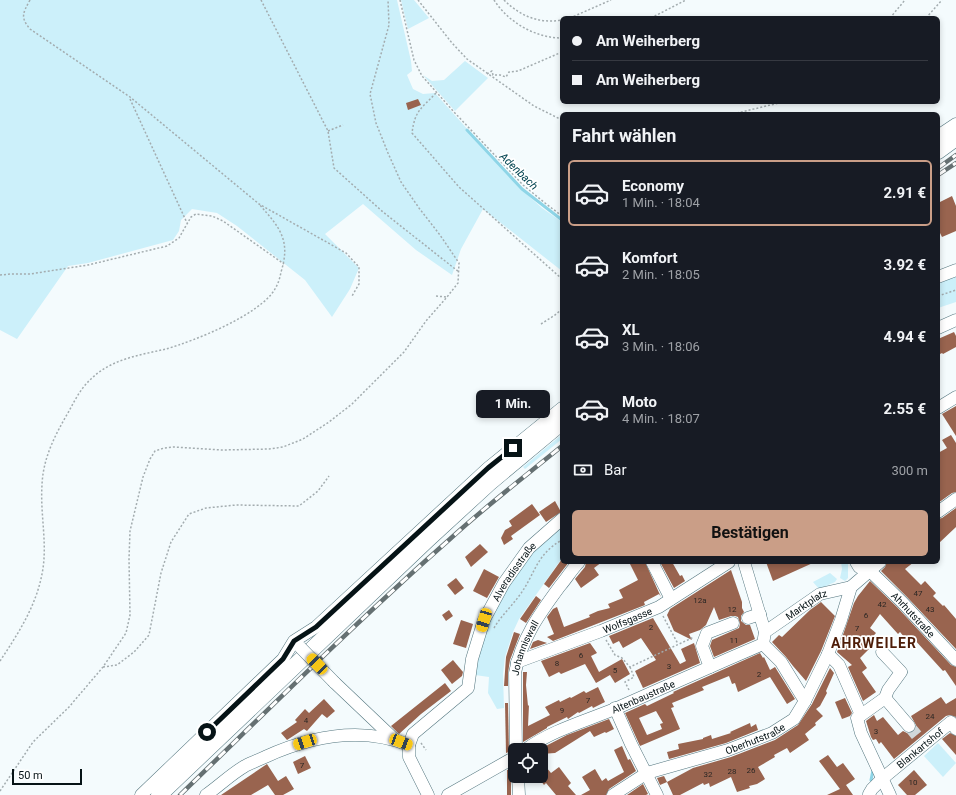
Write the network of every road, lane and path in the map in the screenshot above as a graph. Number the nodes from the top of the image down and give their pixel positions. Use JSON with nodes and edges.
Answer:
{"nodes":[{"id":1,"x":30,"y":0,"type":"edge"},
{"id":2,"x":261,"y":0,"type":"edge"},
{"id":3,"x":388,"y":0,"type":"edge"},
{"id":4,"x":400,"y":0,"type":"edge"},
{"id":5,"x":418,"y":0,"type":"edge"},
{"id":6,"x":494,"y":0,"type":"edge"},
{"id":7,"x":504,"y":0,"type":"edge"},
{"id":8,"x":611,"y":0,"type":"edge"},
{"id":9,"x":686,"y":0,"type":"edge"},
{"id":10,"x":905,"y":0,"type":"edge"},
{"id":11,"x":942,"y":0,"type":"edge"},
{"id":12,"x":575,"y":16,"type":"edge"},
{"id":13,"x":655,"y":16,"type":"edge"},
{"id":14,"x":892,"y":16,"type":"edge"},
{"id":15,"x":928,"y":16,"type":"edge"},
{"id":16,"x":560,"y":20,"type":"edge"},
{"id":17,"x":560,"y":38,"type":"edge"},
{"id":18,"x":560,"y":53,"type":"edge"},
{"id":19,"x":487,"y":74,"type":"junction"},
{"id":20,"x":436,"y":93,"type":"junction"},
{"id":21,"x":130,"y":97,"type":"junction"},
{"id":22,"x":775,"y":104,"type":"edge"},
{"id":23,"x":741,"y":112,"type":"edge"},
{"id":24,"x":560,"y":119,"type":"edge"},
{"id":25,"x":956,"y":124,"type":"edge"},
{"id":26,"x":343,"y":125,"type":"dead end"},
{"id":27,"x":328,"y":131,"type":"junction"},
{"id":28,"x":940,"y":135,"type":"edge"},
{"id":29,"x":956,"y":138,"type":"edge"},
{"id":30,"x":940,"y":150,"type":"edge"},
{"id":31,"x":259,"y":204,"type":"junction"},
{"id":32,"x":560,"y":215,"type":"edge"},
{"id":33,"x":187,"y":223,"type":"junction"},
{"id":34,"x":284,"y":264,"type":"junction"},
{"id":35,"x":956,"y":270,"type":"edge"},
{"id":36,"x":459,"y":272,"type":"junction"},
{"id":37,"x":0,"y":276,"type":"edge"},
{"id":38,"x":940,"y":276,"type":"edge"},
{"id":39,"x":560,"y":277,"type":"edge"},
{"id":40,"x":956,"y":290,"type":"edge"},
{"id":41,"x":940,"y":295,"type":"edge"},
{"id":42,"x":352,"y":296,"type":"dead end"},
{"id":43,"x":436,"y":296,"type":"dead end"},
{"id":44,"x":447,"y":297,"type":"junction"},
{"id":45,"x":560,"y":310,"type":"edge"},
{"id":46,"x":956,"y":320,"type":"edge"},
{"id":47,"x":541,"y":324,"type":"dead end"},
{"id":48,"x":940,"y":327,"type":"edge"},
{"id":49,"x":956,"y":397,"type":"edge"},
{"id":50,"x":940,"y":407,"type":"edge"},
{"id":51,"x":560,"y":410,"type":"edge"},
{"id":52,"x":560,"y":424,"type":"edge"},
{"id":53,"x":329,"y":476,"type":"dead end"},
{"id":54,"x":956,"y":499,"type":"edge"},
{"id":55,"x":940,"y":511,"type":"edge"},
{"id":56,"x":560,"y":521,"type":"edge"},
{"id":57,"x":560,"y":541,"type":"edge"},
{"id":58,"x":578,"y":564,"type":"edge"},
{"id":59,"x":653,"y":564,"type":"edge"},
{"id":60,"x":726,"y":564,"type":"edge"},
{"id":61,"x":745,"y":564,"type":"edge"},
{"id":62,"x":857,"y":564,"type":"edge"},
{"id":63,"x":878,"y":564,"type":"edge"},
{"id":64,"x":870,"y":571,"type":"junction"},
{"id":65,"x":851,"y":587,"type":"junction"},
{"id":66,"x":671,"y":599,"type":"junction"},
{"id":67,"x":659,"y":607,"type":"junction"},
{"id":68,"x":760,"y":614,"type":"junction"},
{"id":69,"x":748,"y":618,"type":"dead end"},
{"id":70,"x":733,"y":623,"type":"dead end"},
{"id":71,"x":601,"y":631,"type":"junction"},
{"id":72,"x":492,"y":633,"type":"dead end"},
{"id":73,"x":707,"y":633,"type":"junction"},
{"id":74,"x":764,"y":638,"type":"junction"},
{"id":75,"x":297,"y":644,"type":"junction"},
{"id":76,"x":678,"y":644,"type":"junction"},
{"id":77,"x":882,"y":652,"type":"dead end"},
{"id":78,"x":828,"y":654,"type":"junction"},
{"id":79,"x":956,"y":660,"type":"edge"},
{"id":80,"x":0,"y":661,"type":"edge"},
{"id":81,"x":517,"y":662,"type":"junction"},
{"id":82,"x":710,"y":666,"type":"junction"},
{"id":83,"x":103,"y":667,"type":"junction"},
{"id":84,"x":630,"y":667,"type":"junction"},
{"id":85,"x":885,"y":698,"type":"junction"},
{"id":86,"x":635,"y":700,"type":"junction"},
{"id":87,"x":805,"y":701,"type":"junction"},
{"id":88,"x":616,"y":708,"type":"junction"},
{"id":89,"x":865,"y":712,"type":"junction"},
{"id":90,"x":909,"y":726,"type":"tunnel mouth"},
{"id":91,"x":956,"y":729,"type":"edge"},
{"id":92,"x":394,"y":739,"type":"junction"},
{"id":93,"x":516,"y":743,"type":"edge"},
{"id":94,"x":534,"y":743,"type":"edge"},
{"id":95,"x":409,"y":745,"type":"junction"},
{"id":96,"x":508,"y":761,"type":"edge"},
{"id":97,"x":647,"y":773,"type":"junction"},
{"id":98,"x":883,"y":778,"type":"junction"},
{"id":99,"x":518,"y":783,"type":"edge"},
{"id":100,"x":0,"y":791,"type":"edge"},
{"id":101,"x":869,"y":794,"type":"edge"},
{"id":102,"x":141,"y":795,"type":"edge"},
{"id":103,"x":159,"y":795,"type":"edge"},
{"id":104,"x":206,"y":795,"type":"edge"},
{"id":105,"x":428,"y":795,"type":"edge"},
{"id":106,"x":448,"y":795,"type":"edge"},
{"id":107,"x":519,"y":795,"type":"edge"},
{"id":108,"x":613,"y":795,"type":"edge"},
{"id":109,"x":657,"y":795,"type":"edge"},
{"id":110,"x":890,"y":795,"type":"edge"}],
"edges":[{"from":1,"to":21,"type":"path"},
{"from":2,"to":27,"type":"path"},
{"from":3,"to":36,"type":"path"},
{"from":4,"to":20,"type":"path"},
{"from":5,"to":19,"type":"path"},
{"from":6,"to":17,"type":"path"},
{"from":7,"to":16,"type":"path"},
{"from":8,"to":12,"type":"path"},
{"from":9,"to":13,"type":"path"},
{"from":10,"to":14,"type":"path"},
{"from":11,"to":15,"type":"path"},
{"from":18,"to":19,"type":"path"},
{"from":19,"to":24,"type":"path"},
{"from":20,"to":32,"type":"path"},
{"from":20,"to":39,"type":"path"},
{"from":21,"to":31,"type":"path"},
{"from":21,"to":33,"type":"path"},
{"from":22,"to":23,"type":"path"},
{"from":25,"to":28,"type":"street"},
{"from":26,"to":27,"type":"path"},
{"from":27,"to":36,"type":"path"},
{"from":29,"to":30,"type":"main road"},
{"from":31,"to":34,"type":"path"},
{"from":31,"to":42,"type":"path"},
{"from":33,"to":34,"type":"path"},
{"from":33,"to":37,"type":"path"},
{"from":34,"to":80,"type":"path"},
{"from":35,"to":38,"type":"street"},
{"from":36,"to":44,"type":"path"},
{"from":40,"to":41,"type":"path"},
{"from":43,"to":44,"type":"path"},
{"from":44,"to":83,"type":"path"},
{"from":45,"to":47,"type":"path"},
{"from":46,"to":48,"type":"street"},
{"from":49,"to":50,"type":"street"},
{"from":51,"to":75,"type":"street"},
{"from":52,"to":103,"type":"main road"},
{"from":53,"to":83,"type":"path"},
{"from":54,"to":55,"type":"street"},
{"from":56,"to":95,"type":"street","name":"Alveradisstraße"},
{"from":57,"to":72,"type":"path"},
{"from":58,"to":81,"type":"street","name":"Johanniswall"},
{"from":59,"to":66,"type":"street"},
{"from":60,"to":66,"type":"street","name":"Wolfsgasse"},
{"from":61,"to":68,"type":"street"},
{"from":62,"to":64,"type":"street"},
{"from":63,"to":64,"type":"street","name":"Marktplatz"},
{"from":64,"to":65,"type":"street","name":"Marktplatz"},
{"from":64,"to":79,"type":"street","name":"Ahrhutstraße"},
{"from":65,"to":74,"type":"street","name":"Marktplatz"},
{"from":65,"to":78,"type":"street","name":"Oberhutstraße"},
{"from":66,"to":67,"type":"street","name":"Wolfsgasse"},
{"from":67,"to":71,"type":"street","name":"Wolfsgasse"},
{"from":67,"to":76,"type":"path"},
{"from":68,"to":69,"type":"street"},
{"from":68,"to":74,"type":"street"},
{"from":70,"to":73,"type":"street"},
{"from":71,"to":81,"type":"street","name":"Wolfsgasse"},
{"from":71,"to":84,"type":"path"},
{"from":73,"to":76,"type":"path"},
{"from":73,"to":82,"type":"street"},
{"from":74,"to":82,"type":"street","name":"Altenbaustraße"},
{"from":74,"to":87,"type":"street"},
{"from":75,"to":92,"type":"street","bridge":true},
{"from":75,"to":102,"type":"street"},
{"from":76,"to":84,"type":"path"},
{"from":77,"to":85,"type":"street"},
{"from":78,"to":87,"type":"street","name":"Oberhutstraße"},
{"from":78,"to":89,"type":"street"},
{"from":81,"to":93,"type":"street","name":"Johanniswall"},
{"from":82,"to":86,"type":"street","name":"Altenbaustraße"},
{"from":83,"to":100,"type":"path"},
{"from":84,"to":86,"type":"path"},
{"from":85,"to":89,"type":"street"},
{"from":85,"to":90,"type":"street"},
{"from":86,"to":88,"type":"street","name":"Altenbaustraße"},
{"from":87,"to":97,"type":"street","name":"Oberhutstraße"},
{"from":88,"to":94,"type":"street","name":"Altenbaustraße"},
{"from":88,"to":97,"type":"street"},
{"from":89,"to":98,"type":"street"},
{"from":91,"to":98,"type":"street","name":"Blankartshof"},
{"from":92,"to":95,"type":"street"},
{"from":92,"to":104,"type":"street"},
{"from":95,"to":105,"type":"street"},
{"from":96,"to":106,"type":"street"},
{"from":97,"to":108,"type":"street","name":"Oberhutstraße"},
{"from":97,"to":109,"type":"street"},
{"from":98,"to":101,"type":"street","name":"Blankartshof"},
{"from":98,"to":110,"type":"street"},
{"from":99,"to":107,"type":"street"}]}
